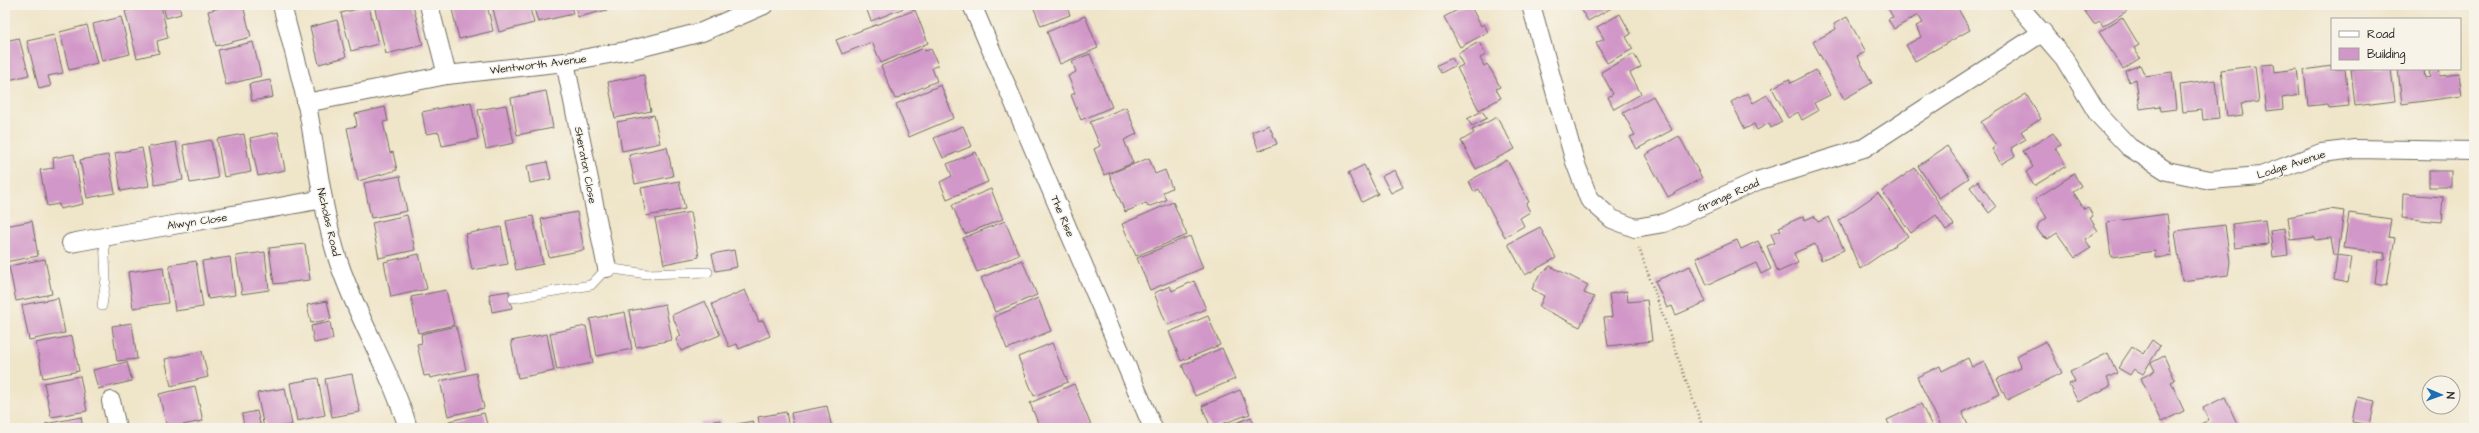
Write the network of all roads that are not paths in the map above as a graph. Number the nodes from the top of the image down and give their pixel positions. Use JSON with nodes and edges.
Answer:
{"nodes":[{"id":1,"x":282,"y":5,"type":"edge"},
{"id":2,"x":429,"y":5,"type":"edge"},
{"id":3,"x":764,"y":5,"type":"edge"},
{"id":4,"x":972,"y":5,"type":"edge"},
{"id":5,"x":1531,"y":5,"type":"edge"},
{"id":6,"x":2018,"y":5,"type":"edge"},
{"id":7,"x":2043,"y":32,"type":"junction"},
{"id":8,"x":565,"y":62,"type":"junction"},
{"id":9,"x":447,"y":75,"type":"junction"},
{"id":10,"x":306,"y":104,"type":"junction"},
{"id":11,"x":2474,"y":151,"type":"edge"},
{"id":12,"x":323,"y":198,"type":"junction"},
{"id":13,"x":104,"y":237,"type":"junction"},
{"id":14,"x":71,"y":243,"type":"dead end"},
{"id":15,"x":607,"y":268,"type":"junction"},
{"id":16,"x":708,"y":272,"type":"dead end"},
{"id":17,"x":513,"y":298,"type":"dead end"},
{"id":18,"x":102,"y":306,"type":"dead end"},
{"id":19,"x":111,"y":401,"type":"dead end"},
{"id":20,"x":118,"y":428,"type":"edge"},
{"id":21,"x":408,"y":428,"type":"edge"},
{"id":22,"x":1153,"y":428,"type":"edge"}],
"edges":[{"from":1,"to":10,"type":"street","name":"Nicholas Road"},
{"from":2,"to":9,"type":"street"},
{"from":3,"to":8,"type":"street","name":"Wentworth Avenue"},
{"from":4,"to":22,"type":"street","name":"The Rise"},
{"from":5,"to":7,"type":"street","name":"Grange Road"},
{"from":6,"to":7,"type":"street","name":"Lodge Avenue"},
{"from":7,"to":11,"type":"street","name":"Lodge Avenue"},
{"from":8,"to":9,"type":"street","name":"Wentworth Avenue"},
{"from":8,"to":15,"type":"street","name":"Sheraton Close"},
{"from":9,"to":10,"type":"street","name":"Wentworth Avenue"},
{"from":10,"to":12,"type":"street","name":"Nicholas Road"},
{"from":12,"to":13,"type":"street","name":"Alwyn Close"},
{"from":12,"to":21,"type":"street","name":"Nicholas Road"},
{"from":13,"to":14,"type":"street","name":"Alwyn Close"},
{"from":13,"to":18,"type":"lane"},
{"from":15,"to":16,"type":"lane"},
{"from":15,"to":17,"type":"lane"},
{"from":19,"to":20,"type":"street"}]}
